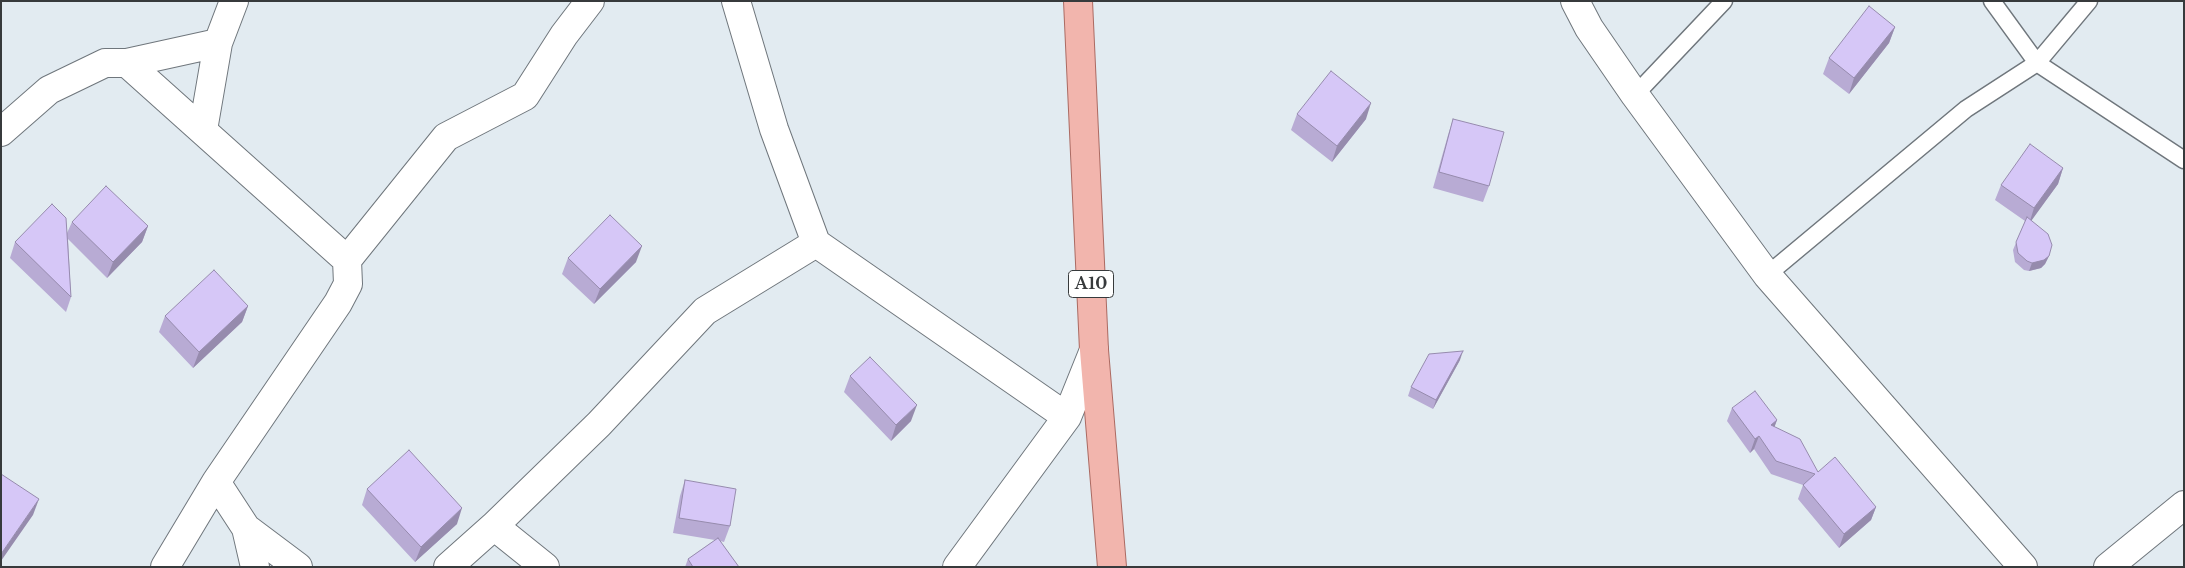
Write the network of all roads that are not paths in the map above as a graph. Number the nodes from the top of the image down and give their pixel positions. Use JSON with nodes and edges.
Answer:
{"nodes":[{"id":1,"x":234,"y":1,"type":"edge"},
{"id":2,"x":590,"y":1,"type":"edge"},
{"id":3,"x":736,"y":1,"type":"edge"},
{"id":4,"x":1078,"y":1,"type":"edge"},
{"id":5,"x":1575,"y":1,"type":"edge"},
{"id":6,"x":1724,"y":1,"type":"edge"},
{"id":7,"x":1992,"y":1,"type":"edge"},
{"id":8,"x":2089,"y":1,"type":"edge"},
{"id":9,"x":218,"y":44,"type":"junction"},
{"id":10,"x":127,"y":63,"type":"junction"},
{"id":11,"x":2037,"y":63,"type":"junction"},
{"id":12,"x":1635,"y":95,"type":"junction"},
{"id":13,"x":203,"y":130,"type":"junction"},
{"id":14,"x":1,"y":132,"type":"edge"},
{"id":15,"x":2184,"y":160,"type":"edge"},
{"id":16,"x":816,"y":242,"type":"junction"},
{"id":17,"x":347,"y":260,"type":"junction"},
{"id":18,"x":1767,"y":275,"type":"junction"},
{"id":19,"x":1094,"y":350,"type":"junction"},
{"id":20,"x":1067,"y":417,"type":"junction"},
{"id":21,"x":216,"y":482,"type":"junction"},
{"id":22,"x":2184,"y":506,"type":"edge"},
{"id":23,"x":494,"y":526,"type":"junction"},
{"id":24,"x":246,"y":528,"type":"junction"},
{"id":25,"x":165,"y":567,"type":"edge"},
{"id":26,"x":255,"y":567,"type":"edge"},
{"id":27,"x":298,"y":567,"type":"edge"},
{"id":28,"x":448,"y":567,"type":"edge"},
{"id":29,"x":545,"y":567,"type":"edge"},
{"id":30,"x":957,"y":567,"type":"edge"},
{"id":31,"x":1112,"y":567,"type":"edge"},
{"id":32,"x":2023,"y":567,"type":"edge"},
{"id":33,"x":2108,"y":567,"type":"edge"}],
"edges":[{"from":1,"to":9,"type":"street"},
{"from":2,"to":17,"type":"street"},
{"from":3,"to":16,"type":"street"},
{"from":4,"to":19,"type":"main road","number":"A10"},
{"from":5,"to":12,"type":"street"},
{"from":6,"to":12,"type":"lane"},
{"from":7,"to":11,"type":"lane"},
{"from":8,"to":11,"type":"lane"},
{"from":9,"to":10,"type":"street"},
{"from":9,"to":13,"type":"street"},
{"from":10,"to":13,"type":"street"},
{"from":10,"to":14,"type":"street"},
{"from":11,"to":15,"type":"lane"},
{"from":11,"to":18,"type":"lane"},
{"from":12,"to":18,"type":"street"},
{"from":13,"to":17,"type":"street"},
{"from":16,"to":20,"type":"street"},
{"from":16,"to":23,"type":"street"},
{"from":17,"to":21,"type":"street"},
{"from":18,"to":32,"type":"street"},
{"from":19,"to":20,"type":"street"},
{"from":19,"to":31,"type":"main road","number":"A10"},
{"from":20,"to":30,"type":"street"},
{"from":21,"to":24,"type":"street"},
{"from":21,"to":25,"type":"street"},
{"from":22,"to":33,"type":"street"},
{"from":23,"to":28,"type":"street"},
{"from":23,"to":29,"type":"street"},
{"from":24,"to":26,"type":"street"},
{"from":24,"to":27,"type":"street"}]}
